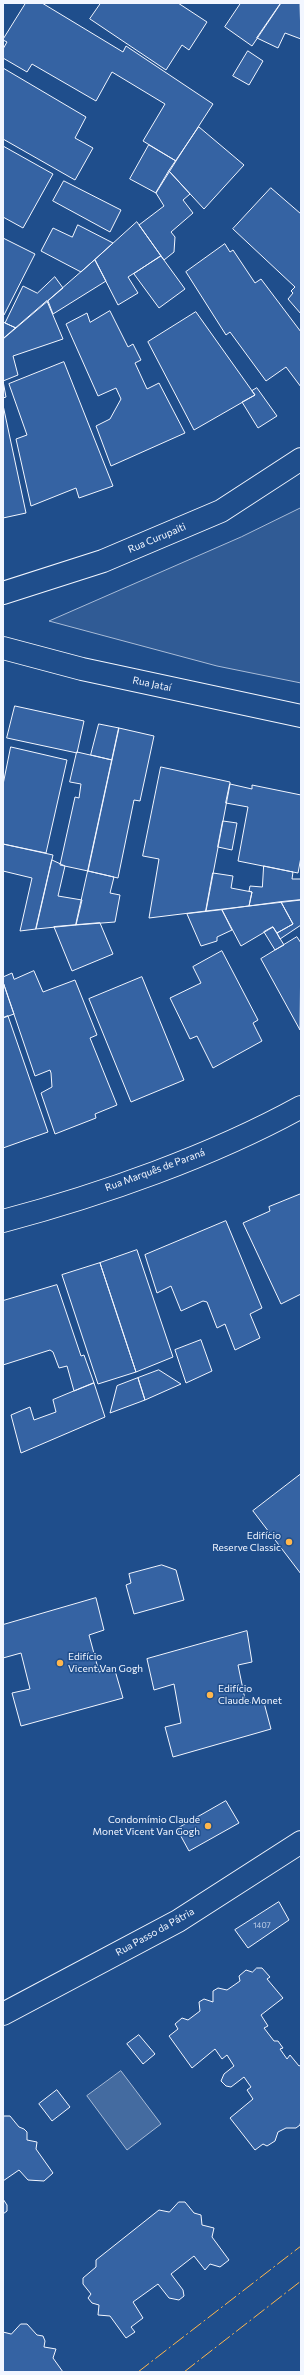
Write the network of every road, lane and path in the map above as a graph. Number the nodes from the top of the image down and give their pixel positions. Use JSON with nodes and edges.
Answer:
{"nodes":[{"id":1,"x":301,"y":459,"type":"edge"},
{"id":2,"x":3,"y":593,"type":"edge"},
{"id":3,"x":3,"y":648,"type":"edge"},
{"id":4,"x":301,"y":716,"type":"edge"},
{"id":5,"x":301,"y":1107,"type":"edge"},
{"id":6,"x":3,"y":1221,"type":"edge"},
{"id":7,"x":301,"y":1842,"type":"edge"},
{"id":8,"x":3,"y":2014,"type":"edge"}],
"edges":[{"from":1,"to":2,"type":"street","name":"Rua Curupaiti"},
{"from":3,"to":4,"type":"street","name":"Rua Jataí"},
{"from":5,"to":6,"type":"street","name":"Rua Marquês de Paraná"},
{"from":7,"to":8,"type":"street","name":"Rua Passo da Pátria"}]}
